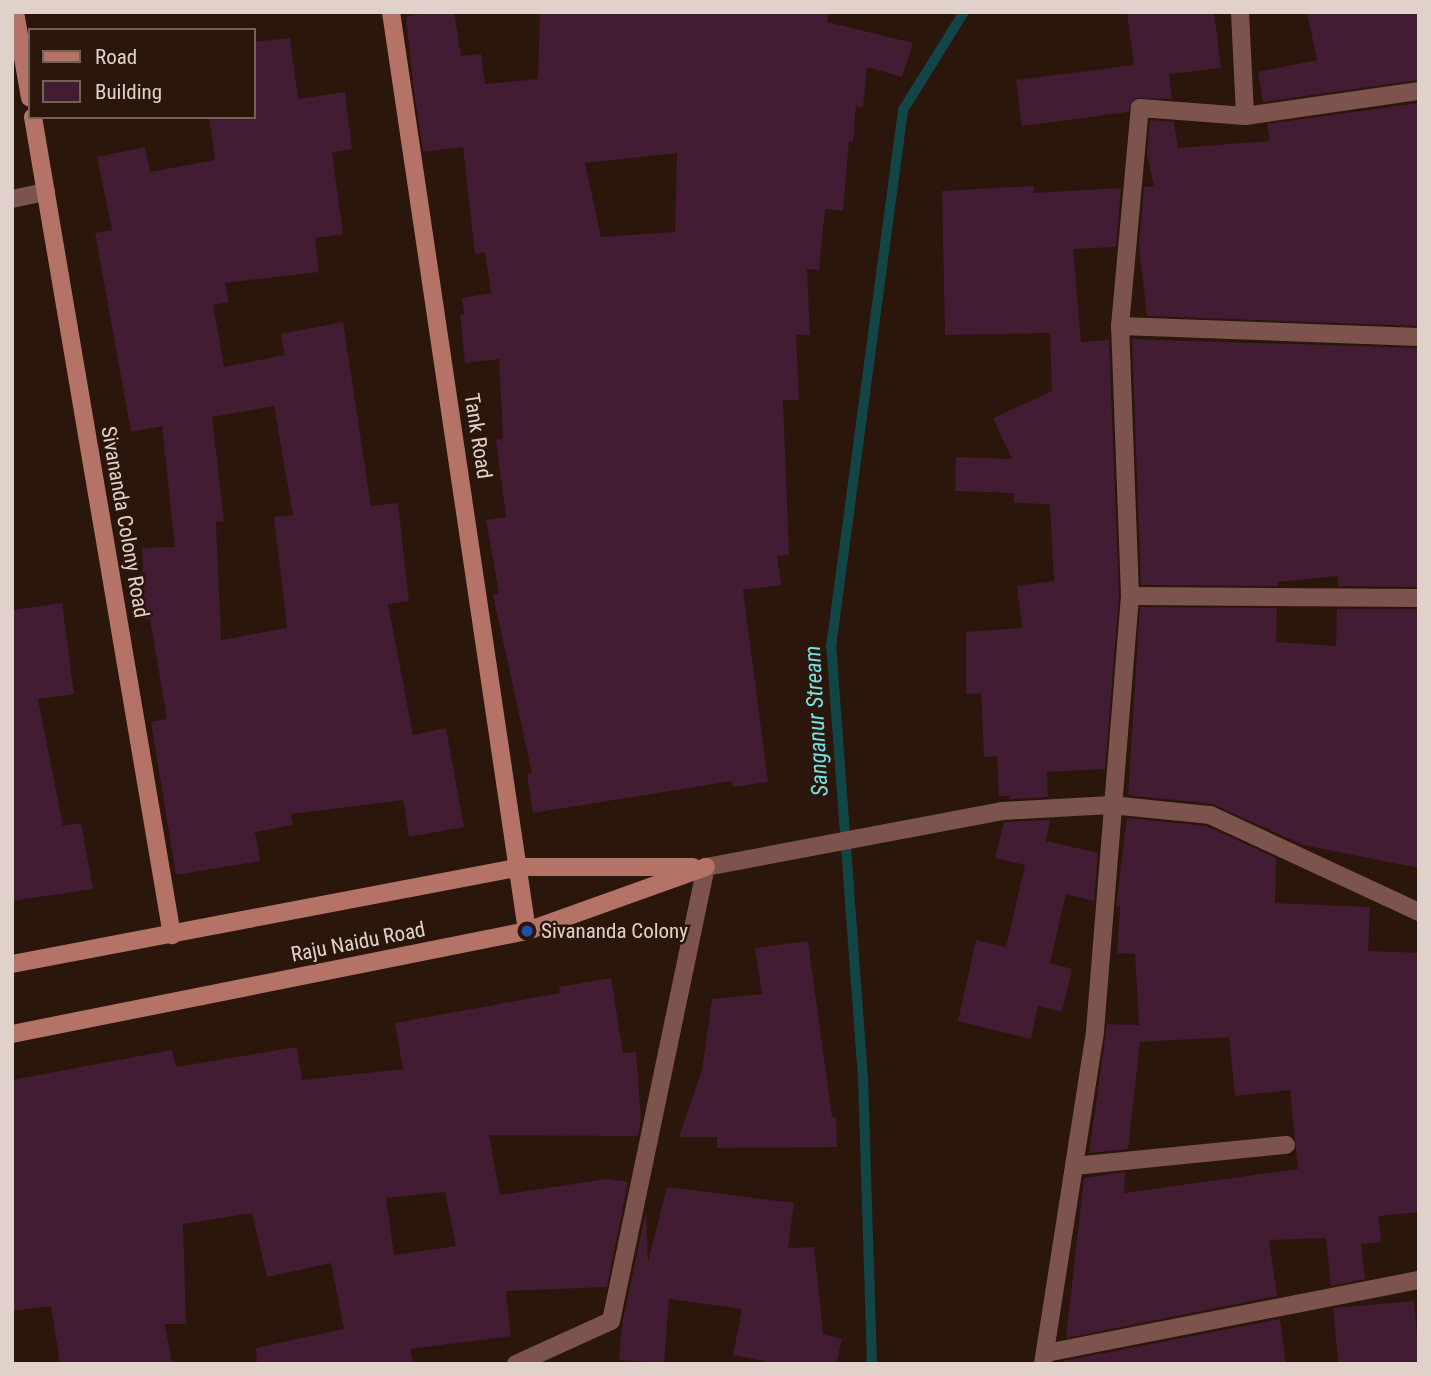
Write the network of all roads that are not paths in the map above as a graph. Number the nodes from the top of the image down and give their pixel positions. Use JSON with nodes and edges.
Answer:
{"nodes":[{"id":1,"x":15,"y":12,"type":"edge"},
{"id":2,"x":391,"y":12,"type":"edge"},
{"id":3,"x":1240,"y":12,"type":"edge"},
{"id":4,"x":28,"y":87,"type":"edge"},
{"id":5,"x":1419,"y":91,"type":"edge"},
{"id":6,"x":1245,"y":116,"type":"junction"},
{"id":7,"x":33,"y":119,"type":"edge"},
{"id":8,"x":46,"y":192,"type":"junction"},
{"id":9,"x":12,"y":198,"type":"edge"},
{"id":10,"x":1120,"y":326,"type":"junction"},
{"id":11,"x":1419,"y":337,"type":"edge"},
{"id":12,"x":1130,"y":596,"type":"junction"},
{"id":13,"x":1419,"y":598,"type":"edge"},
{"id":14,"x":1111,"y":805,"type":"junction"},
{"id":15,"x":521,"y":867,"type":"junction"},
{"id":16,"x":706,"y":867,"type":"junction"},
{"id":17,"x":1419,"y":912,"type":"edge"},
{"id":18,"x":527,"y":931,"type":"junction"},
{"id":19,"x":172,"y":935,"type":"junction"},
{"id":20,"x":12,"y":964,"type":"edge"},
{"id":21,"x":12,"y":1034,"type":"edge"},
{"id":22,"x":1286,"y":1145,"type":"dead end"},
{"id":23,"x":1074,"y":1166,"type":"junction"},
{"id":24,"x":1419,"y":1280,"type":"edge"},
{"id":25,"x":1045,"y":1358,"type":"edge"},
{"id":26,"x":516,"y":1364,"type":"edge"}],
"edges":[{"from":1,"to":4,"type":"main road"},
{"from":2,"to":15,"type":"main road","name":"Tank Road"},
{"from":3,"to":6,"type":"street"},
{"from":5,"to":6,"type":"street"},
{"from":6,"to":10,"type":"street"},
{"from":7,"to":8,"type":"main road","name":"Sivananda Colony Road"},
{"from":8,"to":9,"type":"street"},
{"from":8,"to":19,"type":"main road","name":"Sivananda Colony Road"},
{"from":10,"to":11,"type":"street"},
{"from":10,"to":12,"type":"street"},
{"from":12,"to":13,"type":"street"},
{"from":12,"to":14,"type":"street"},
{"from":14,"to":16,"type":"street"},
{"from":14,"to":17,"type":"street"},
{"from":14,"to":23,"type":"street"},
{"from":15,"to":16,"type":"main road","name":"Raju Naidu Road"},
{"from":15,"to":18,"type":"main road","name":"Tank Road"},
{"from":15,"to":19,"type":"main road","name":"Raju Naidu Road"},
{"from":16,"to":18,"type":"main road","name":"Raju Naidu Road"},
{"from":16,"to":26,"type":"street"},
{"from":18,"to":21,"type":"main road","name":"Raju Naidu Road"},
{"from":19,"to":20,"type":"main road","name":"Raju Naidu Road"},
{"from":22,"to":23,"type":"street"},
{"from":23,"to":25,"type":"street"},
{"from":24,"to":25,"type":"street"}]}
